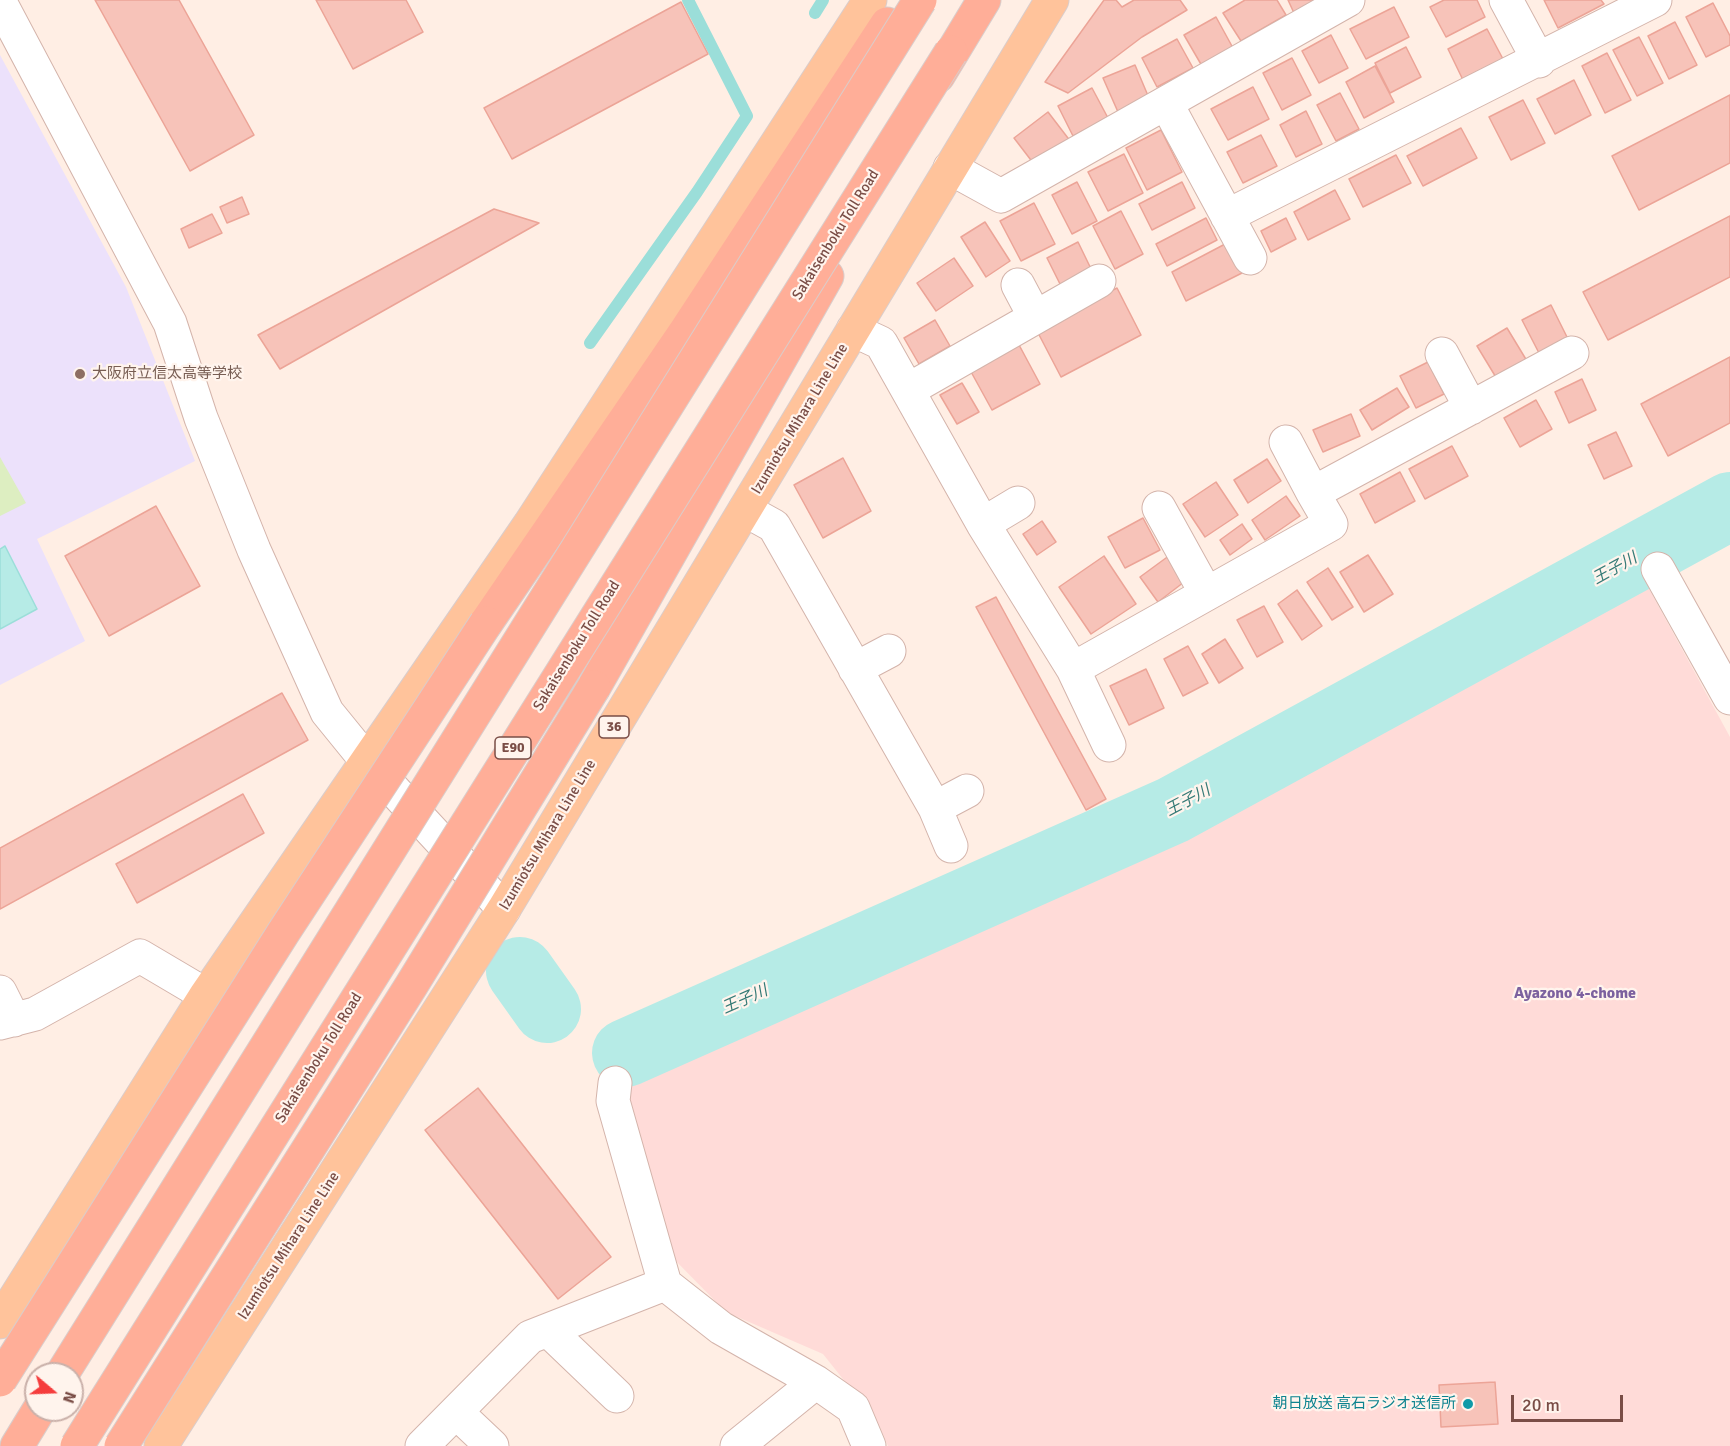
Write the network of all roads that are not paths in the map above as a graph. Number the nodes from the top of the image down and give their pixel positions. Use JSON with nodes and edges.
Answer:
{"nodes":[{"id":1,"x":870,"y":0,"type":"edge"},
{"id":2,"x":902,"y":0,"type":"edge"},
{"id":3,"x":920,"y":0,"type":"edge"},
{"id":4,"x":984,"y":0,"type":"edge"},
{"id":5,"x":1052,"y":0,"type":"edge"},
{"id":6,"x":1348,"y":0,"type":"edge"},
{"id":7,"x":1506,"y":0,"type":"edge"},
{"id":8,"x":1655,"y":0,"type":"edge"},
{"id":9,"x":0,"y":2,"type":"edge"},
{"id":10,"x":951,"y":52,"type":"junction"},
{"id":11,"x":1539,"y":61,"type":"junction"},
{"id":12,"x":1166,"y":103,"type":"junction"},
{"id":13,"x":950,"y":168,"type":"junction"},
{"id":14,"x":1227,"y":216,"type":"junction"},
{"id":15,"x":1250,"y":258,"type":"dead end"},
{"id":16,"x":1099,"y":281,"type":"dead end"},
{"id":17,"x":1018,"y":285,"type":"dead end"},
{"id":18,"x":1035,"y":318,"type":"junction"},
{"id":19,"x":852,"y":330,"type":"junction"},
{"id":20,"x":1572,"y":352,"type":"dead end"},
{"id":21,"x":1442,"y":354,"type":"dead end"},
{"id":22,"x":908,"y":390,"type":"junction"},
{"id":23,"x":1471,"y":408,"type":"junction"},
{"id":24,"x":1286,"y":442,"type":"dead end"},
{"id":25,"x":1313,"y":493,"type":"junction"},
{"id":26,"x":1018,"y":503,"type":"dead end"},
{"id":27,"x":1159,"y":508,"type":"dead end"},
{"id":28,"x":746,"y":510,"type":"junction"},
{"id":29,"x":983,"y":524,"type":"junction"},
{"id":30,"x":1658,"y":569,"type":"dead end"},
{"id":31,"x":1206,"y":593,"type":"junction"},
{"id":32,"x":889,"y":651,"type":"dead end"},
{"id":33,"x":855,"y":669,"type":"junction"},
{"id":34,"x":1073,"y":669,"type":"junction"},
{"id":35,"x":1730,"y":698,"type":"edge"},
{"id":36,"x":1109,"y":745,"type":"dead end"},
{"id":37,"x":366,"y":760,"type":"junction"},
{"id":38,"x":967,"y":791,"type":"dead end"},
{"id":39,"x":936,"y":808,"type":"junction"},
{"id":40,"x":951,"y":846,"type":"dead end"},
{"id":41,"x":504,"y":909,"type":"junction"},
{"id":42,"x":206,"y":995,"type":"junction"},
{"id":43,"x":5,"y":1012,"type":"edge"},
{"id":44,"x":615,"y":1083,"type":"dead end"},
{"id":45,"x":665,"y":1284,"type":"junction"},
{"id":46,"x":4,"y":1305,"type":"edge"},
{"id":47,"x":548,"y":1330,"type":"junction"},
{"id":48,"x":69,"y":1362,"type":"edge"},
{"id":49,"x":0,"y":1380,"type":"edge"},
{"id":50,"x":816,"y":1382,"type":"junction"},
{"id":51,"x":617,"y":1396,"type":"dead end"},
{"id":52,"x":456,"y":1412,"type":"junction"},
{"id":53,"x":32,"y":1422,"type":"edge"},
{"id":54,"x":17,"y":1446,"type":"edge"},
{"id":55,"x":77,"y":1446,"type":"edge"},
{"id":56,"x":121,"y":1446,"type":"edge"},
{"id":57,"x":161,"y":1446,"type":"edge"},
{"id":58,"x":422,"y":1446,"type":"edge"},
{"id":59,"x":492,"y":1446,"type":"edge"},
{"id":60,"x":737,"y":1446,"type":"edge"},
{"id":61,"x":869,"y":1446,"type":"edge"}],
"edges":[{"from":1,"to":37,"type":"main road"},
{"from":2,"to":49,"type":"highway","bridge":true},
{"from":3,"to":48,"type":"highway","bridge":true},
{"from":4,"to":10,"type":"highway","name":"Sakaisenboku Toll Road","number":"E90"},
{"from":5,"to":13,"type":"main road","name":"Izumiotsu Mihara Line Line","number":"36"},
{"from":6,"to":12,"type":"street"},
{"from":7,"to":11,"type":"street"},
{"from":8,"to":11,"type":"street"},
{"from":9,"to":37,"type":"street"},
{"from":10,"to":55,"type":"highway","name":"Sakaisenboku Toll Road","number":"E90","bridge":true},
{"from":10,"to":56,"type":"highway","bridge":true},
{"from":11,"to":14,"type":"street"},
{"from":12,"to":13,"type":"street"},
{"from":12,"to":14,"type":"street"},
{"from":13,"to":19,"type":"main road","name":"Izumiotsu Mihara Line Line","number":"36"},
{"from":14,"to":15,"type":"street"},
{"from":16,"to":18,"type":"street"},
{"from":17,"to":18,"type":"street"},
{"from":18,"to":22,"type":"street"},
{"from":19,"to":22,"type":"street"},
{"from":19,"to":28,"type":"main road","name":"Izumiotsu Mihara Line Line","number":"36"},
{"from":20,"to":23,"type":"street"},
{"from":21,"to":23,"type":"street"},
{"from":22,"to":29,"type":"street"},
{"from":23,"to":25,"type":"street"},
{"from":24,"to":25,"type":"street"},
{"from":25,"to":31,"type":"street"},
{"from":26,"to":29,"type":"street"},
{"from":27,"to":31,"type":"street"},
{"from":28,"to":33,"type":"street"},
{"from":28,"to":41,"type":"main road","name":"Izumiotsu Mihara Line Line","number":"36"},
{"from":29,"to":34,"type":"street"},
{"from":30,"to":35,"type":"street"},
{"from":31,"to":34,"type":"street"},
{"from":32,"to":33,"type":"street"},
{"from":33,"to":39,"type":"street"},
{"from":34,"to":36,"type":"street"},
{"from":37,"to":41,"type":"street"},
{"from":37,"to":42,"type":"main road"},
{"from":38,"to":39,"type":"street"},
{"from":39,"to":40,"type":"street"},
{"from":41,"to":57,"type":"main road","name":"Izumiotsu Mihara Line Line","number":"36"},
{"from":42,"to":43,"type":"street"},
{"from":42,"to":46,"type":"main road"},
{"from":44,"to":45,"type":"street"},
{"from":45,"to":47,"type":"street"},
{"from":45,"to":50,"type":"street"},
{"from":47,"to":51,"type":"street"},
{"from":47,"to":52,"type":"street"},
{"from":50,"to":60,"type":"street"},
{"from":50,"to":61,"type":"street"},
{"from":52,"to":58,"type":"street"},
{"from":52,"to":59,"type":"street"},
{"from":53,"to":54,"type":"highway"}]}
